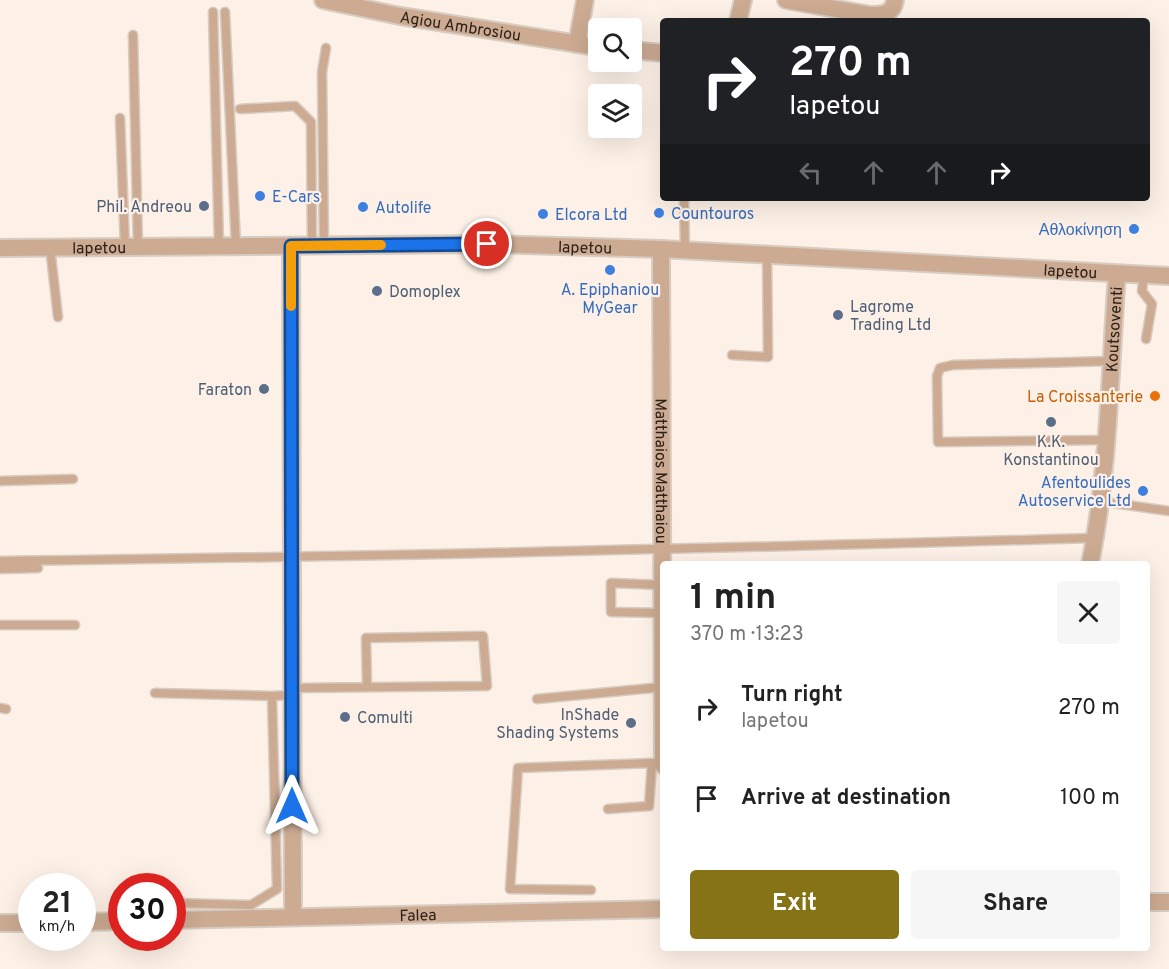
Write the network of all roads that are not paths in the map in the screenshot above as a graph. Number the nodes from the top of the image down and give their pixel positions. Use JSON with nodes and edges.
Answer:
{"nodes":[{"id":1,"x":323,"y":0,"type":"edge"},
{"id":2,"x":585,"y":0,"type":"edge"},
{"id":3,"x":743,"y":0,"type":"edge"},
{"id":4,"x":786,"y":0,"type":"edge"},
{"id":5,"x":895,"y":0,"type":"edge"},
{"id":6,"x":213,"y":12,"type":"dead end"},
{"id":7,"x":225,"y":12,"type":"dead end"},
{"id":8,"x":739,"y":18,"type":"edge"},
{"id":9,"x":133,"y":35,"type":"dead end"},
{"id":10,"x":577,"y":44,"type":"junction"},
{"id":11,"x":588,"y":45,"type":"edge"},
{"id":12,"x":326,"y":48,"type":"dead end"},
{"id":13,"x":642,"y":51,"type":"edge"},
{"id":14,"x":660,"y":54,"type":"edge"},
{"id":15,"x":240,"y":109,"type":"dead end"},
{"id":16,"x":120,"y":118,"type":"dead end"},
{"id":17,"x":684,"y":201,"type":"edge"},
{"id":18,"x":228,"y":246,"type":"junction"},
{"id":19,"x":291,"y":246,"type":"junction"},
{"id":20,"x":318,"y":246,"type":"junction"},
{"id":21,"x":50,"y":247,"type":"junction"},
{"id":22,"x":131,"y":247,"type":"junction"},
{"id":23,"x":0,"y":248,"type":"edge"},
{"id":24,"x":661,"y":249,"type":"junction"},
{"id":25,"x":685,"y":250,"type":"junction"},
{"id":26,"x":768,"y":255,"type":"junction"},
{"id":27,"x":1117,"y":274,"type":"junction"},
{"id":28,"x":1144,"y":275,"type":"junction"},
{"id":29,"x":1169,"y":276,"type":"edge"},
{"id":30,"x":58,"y":317,"type":"dead end"},
{"id":31,"x":1146,"y":339,"type":"dead end"},
{"id":32,"x":732,"y":355,"type":"dead end"},
{"id":33,"x":1111,"y":361,"type":"junction"},
{"id":34,"x":1106,"y":440,"type":"junction"},
{"id":35,"x":73,"y":479,"type":"dead end"},
{"id":36,"x":0,"y":481,"type":"edge"},
{"id":37,"x":1100,"y":501,"type":"junction"},
{"id":38,"x":1169,"y":511,"type":"edge"},
{"id":39,"x":1096,"y":538,"type":"junction"},
{"id":40,"x":662,"y":550,"type":"junction"},
{"id":41,"x":292,"y":558,"type":"junction"},
{"id":42,"x":0,"y":561,"type":"edge"},
{"id":43,"x":662,"y":561,"type":"edge"},
{"id":44,"x":1091,"y":561,"type":"edge"},
{"id":45,"x":38,"y":568,"type":"dead end"},
{"id":46,"x":0,"y":569,"type":"edge"},
{"id":47,"x":660,"y":585,"type":"edge"},
{"id":48,"x":660,"y":613,"type":"edge"},
{"id":49,"x":0,"y":625,"type":"edge"},
{"id":50,"x":75,"y":625,"type":"dead end"},
{"id":51,"x":367,"y":687,"type":"junction"},
{"id":52,"x":660,"y":687,"type":"edge"},
{"id":53,"x":292,"y":691,"type":"junction"},
{"id":54,"x":155,"y":693,"type":"dead end"},
{"id":55,"x":272,"y":696,"type":"junction"},
{"id":56,"x":537,"y":699,"type":"dead end"},
{"id":57,"x":659,"y":764,"type":"edge"},
{"id":58,"x":608,"y":809,"type":"dead end"},
{"id":59,"x":591,"y":890,"type":"dead end"},
{"id":60,"x":1150,"y":902,"type":"edge"},
{"id":61,"x":1169,"y":902,"type":"edge"},
{"id":62,"x":186,"y":903,"type":"edge"},
{"id":63,"x":660,"y":909,"type":"edge"},
{"id":64,"x":293,"y":917,"type":"junction"},
{"id":65,"x":186,"y":920,"type":"edge"},
{"id":66,"x":0,"y":923,"type":"edge"},
{"id":67,"x":18,"y":923,"type":"edge"}],
"edges":[{"from":1,"to":10,"type":"street","name":"Agiou Ambrosiou"},
{"from":2,"to":10,"type":"street"},
{"from":3,"to":8,"type":"street"},
{"from":4,"to":5,"type":"street"},
{"from":6,"to":18,"type":"lane"},
{"from":7,"to":18,"type":"lane"},
{"from":9,"to":22,"type":"lane"},
{"from":10,"to":11,"type":"street","name":"Agiou Ambrosiou"},
{"from":12,"to":20,"type":"lane"},
{"from":13,"to":14,"type":"street"},
{"from":15,"to":20,"type":"lane"},
{"from":16,"to":22,"type":"lane"},
{"from":17,"to":25,"type":"lane"},
{"from":18,"to":19,"type":"street","name":"Iapetou"},
{"from":18,"to":22,"type":"street","name":"Iapetou"},
{"from":19,"to":20,"type":"street","name":"Iapetou"},
{"from":19,"to":41,"type":"street"},
{"from":20,"to":24,"type":"street","name":"Iapetou"},
{"from":21,"to":22,"type":"street","name":"Iapetou"},
{"from":21,"to":23,"type":"street","name":"Iapetou"},
{"from":21,"to":30,"type":"lane"},
{"from":24,"to":25,"type":"street","name":"Iapetou"},
{"from":24,"to":40,"type":"street","name":"Matthaios Matthaiou"},
{"from":25,"to":26,"type":"street","name":"Iapetou"},
{"from":26,"to":27,"type":"street","name":"Iapetou"},
{"from":26,"to":32,"type":"lane"},
{"from":27,"to":28,"type":"street","name":"Iapetou"},
{"from":27,"to":33,"type":"street","name":"Koutsoventi"},
{"from":28,"to":29,"type":"street","name":"Iapetou"},
{"from":28,"to":31,"type":"lane"},
{"from":33,"to":34,"type":"street","name":"Koutsoventi"},
{"from":33,"to":34,"type":"lane"},
{"from":34,"to":37,"type":"street","name":"Koutsoventi"},
{"from":35,"to":36,"type":"lane"},
{"from":37,"to":38,"type":"lane"},
{"from":37,"to":39,"type":"street","name":"Koutsoventi"},
{"from":39,"to":40,"type":"lane"},
{"from":39,"to":44,"type":"street","name":"Koutsoventi"},
{"from":40,"to":41,"type":"lane"},
{"from":40,"to":43,"type":"street","name":"Matthaios Matthaiou"},
{"from":41,"to":42,"type":"lane"},
{"from":41,"to":53,"type":"street"},
{"from":45,"to":46,"type":"lane"},
{"from":47,"to":48,"type":"lane"},
{"from":49,"to":50,"type":"lane"},
{"from":51,"to":51,"type":"lane"},
{"from":51,"to":53,"type":"lane"},
{"from":52,"to":56,"type":"lane"},
{"from":53,"to":55,"type":"lane"},
{"from":53,"to":64,"type":"street"},
{"from":54,"to":55,"type":"lane"},
{"from":55,"to":62,"type":"lane"},
{"from":57,"to":58,"type":"lane"},
{"from":57,"to":59,"type":"lane"},
{"from":60,"to":61,"type":"street"},
{"from":63,"to":64,"type":"street","name":"Falea"},
{"from":64,"to":65,"type":"street","name":"Falea"},
{"from":66,"to":67,"type":"street"}]}
